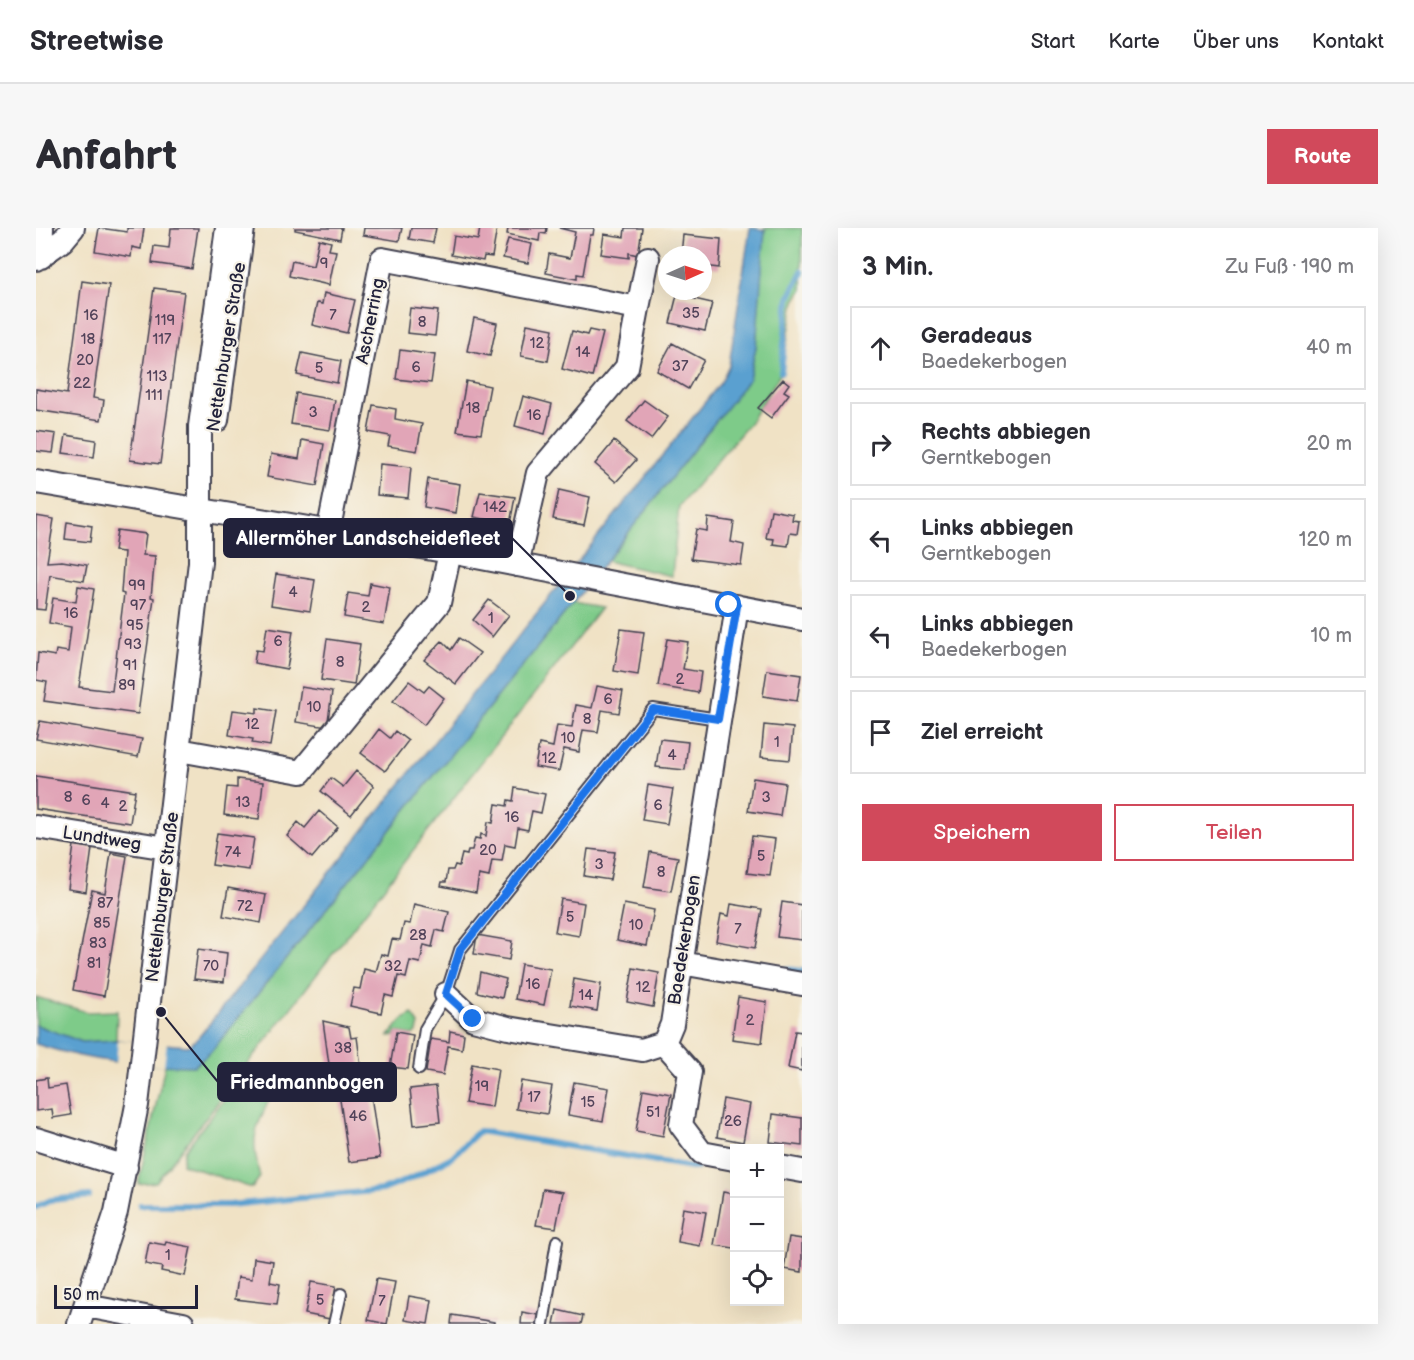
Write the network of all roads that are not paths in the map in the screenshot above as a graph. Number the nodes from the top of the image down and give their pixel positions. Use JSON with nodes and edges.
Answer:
{"nodes":[{"id":1,"x":42,"y":228,"type":"edge"},
{"id":2,"x":73,"y":228,"type":"edge"},
{"id":3,"x":227,"y":228,"type":"edge"},
{"id":4,"x":243,"y":228,"type":"edge"},
{"id":5,"x":39,"y":258,"type":"edge"},
{"id":6,"x":648,"y":258,"type":"dead end"},
{"id":7,"x":638,"y":308,"type":"junction"},
{"id":8,"x":201,"y":464,"type":"junction"},
{"id":9,"x":36,"y":482,"type":"edge"},
{"id":10,"x":199,"y":509,"type":"junction"},
{"id":11,"x":328,"y":532,"type":"junction"},
{"id":12,"x":450,"y":552,"type":"junction"},
{"id":13,"x":518,"y":565,"type":"junction"},
{"id":14,"x":737,"y":606,"type":"junction"},
{"id":15,"x":802,"y":619,"type":"edge"},
{"id":16,"x":718,"y":719,"type":"junction"},
{"id":17,"x":179,"y":750,"type":"junction"},
{"id":18,"x":36,"y":827,"type":"edge"},
{"id":19,"x":167,"y":848,"type":"junction"},
{"id":20,"x":681,"y":963,"type":"junction"},
{"id":21,"x":802,"y":984,"type":"edge"},
{"id":22,"x":446,"y":994,"type":"junction"},
{"id":23,"x":664,"y":1043,"type":"junction"},
{"id":24,"x":419,"y":1069,"type":"dead end"},
{"id":25,"x":36,"y":1139,"type":"edge"},
{"id":26,"x":730,"y":1157,"type":"edge"},
{"id":27,"x":126,"y":1167,"type":"junction"},
{"id":28,"x":784,"y":1168,"type":"edge"},
{"id":29,"x":802,"y":1171,"type":"edge"},
{"id":30,"x":557,"y":1241,"type":"dead end"},
{"id":31,"x":341,"y":1294,"type":"dead end"},
{"id":32,"x":83,"y":1315,"type":"edge"},
{"id":33,"x":183,"y":1324,"type":"edge"},
{"id":34,"x":334,"y":1324,"type":"edge"},
{"id":35,"x":543,"y":1324,"type":"edge"}],
"edges":[{"from":1,"to":5,"type":"street"},
{"from":2,"to":5,"type":"street"},
{"from":3,"to":8,"type":"street","name":"Nettelnburger Straße"},
{"from":4,"to":8,"type":"street","name":"Nettelnburger Straße"},
{"from":6,"to":7,"type":"street"},
{"from":7,"to":11,"type":"street","name":"Ascherring"},
{"from":7,"to":13,"type":"street"},
{"from":8,"to":10,"type":"street","name":"Nettelnburger Straße"},
{"from":9,"to":10,"type":"street"},
{"from":10,"to":11,"type":"street"},
{"from":10,"to":17,"type":"street","name":"Nettelnburger Straße"},
{"from":11,"to":12,"type":"street"},
{"from":12,"to":13,"type":"street"},
{"from":12,"to":17,"type":"street"},
{"from":13,"to":14,"type":"street"},
{"from":14,"to":15,"type":"street"},
{"from":14,"to":16,"type":"street","name":"Baedekerbogen"},
{"from":16,"to":20,"type":"street","name":"Baedekerbogen"},
{"from":16,"to":22,"type":"lane"},
{"from":17,"to":19,"type":"street","name":"Nettelnburger Straße"},
{"from":18,"to":19,"type":"street","name":"Lundtweg"},
{"from":19,"to":27,"type":"street","name":"Nettelnburger Straße"},
{"from":20,"to":21,"type":"street"},
{"from":20,"to":23,"type":"street","name":"Baedekerbogen"},
{"from":22,"to":23,"type":"street"},
{"from":22,"to":24,"type":"lane"},
{"from":23,"to":26,"type":"street"},
{"from":25,"to":27,"type":"street"},
{"from":27,"to":32,"type":"street","name":"Nettelnburger Straße"},
{"from":28,"to":29,"type":"street"},
{"from":30,"to":35,"type":"lane"},
{"from":31,"to":34,"type":"lane"},
{"from":32,"to":33,"type":"street"}]}
